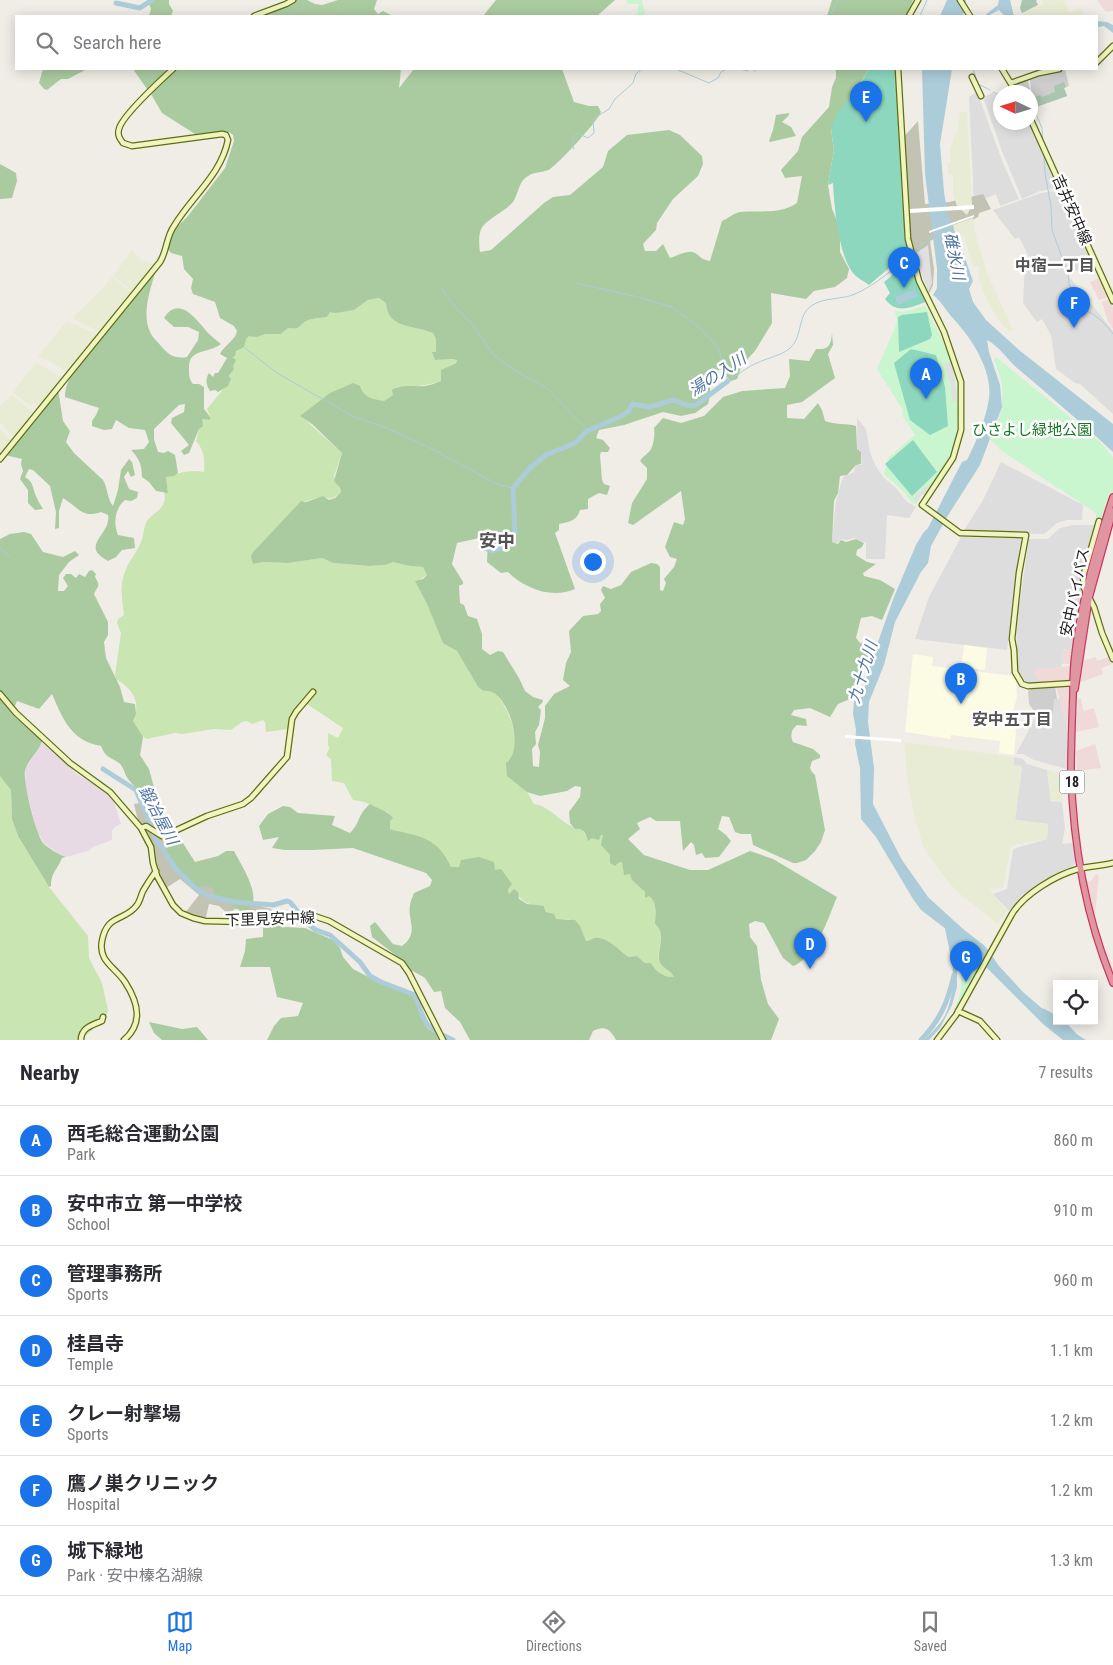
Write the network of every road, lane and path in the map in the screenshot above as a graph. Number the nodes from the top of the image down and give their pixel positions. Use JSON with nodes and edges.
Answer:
{"nodes":[{"id":1,"x":293,"y":0,"type":"edge"},
{"id":2,"x":918,"y":0,"type":"edge"},
{"id":3,"x":960,"y":0,"type":"edge"},
{"id":4,"x":257,"y":15,"type":"edge"},
{"id":5,"x":910,"y":15,"type":"edge"},
{"id":6,"x":969,"y":15,"type":"edge"},
{"id":7,"x":1113,"y":46,"type":"edge"},
{"id":8,"x":1098,"y":61,"type":"edge"},
{"id":9,"x":172,"y":70,"type":"edge"},
{"id":10,"x":898,"y":70,"type":"edge"},
{"id":11,"x":1003,"y":70,"type":"edge"},
{"id":12,"x":1054,"y":70,"type":"edge"},
{"id":13,"x":972,"y":77,"type":"dead end"},
{"id":14,"x":1011,"y":83,"type":"joint"},
{"id":15,"x":981,"y":96,"type":"dead end"},
{"id":16,"x":1035,"y":130,"type":"edge"},
{"id":17,"x":1113,"y":302,"type":"edge"},
{"id":18,"x":0,"y":459,"type":"edge"},
{"id":19,"x":1113,"y":497,"type":"edge"},
{"id":20,"x":1108,"y":517,"type":"edge"},
{"id":21,"x":1088,"y":595,"type":"junction"},
{"id":22,"x":1113,"y":659,"type":"edge"},
{"id":23,"x":1074,"y":683,"type":"junction"},
{"id":24,"x":313,"y":692,"type":"dead end"},
{"id":25,"x":0,"y":694,"type":"edge"},
{"id":26,"x":141,"y":828,"type":"junction"},
{"id":27,"x":1113,"y":863,"type":"edge"},
{"id":28,"x":1081,"y":868,"type":"junction"},
{"id":29,"x":156,"y":871,"type":"junction"},
{"id":30,"x":1113,"y":983,"type":"edge"},
{"id":31,"x":958,"y":1011,"type":"junction"},
{"id":32,"x":103,"y":1018,"type":"dead end"},
{"id":33,"x":81,"y":1040,"type":"edge"},
{"id":34,"x":124,"y":1040,"type":"edge"},
{"id":35,"x":442,"y":1040,"type":"edge"},
{"id":36,"x":937,"y":1040,"type":"edge"},
{"id":37,"x":997,"y":1040,"type":"edge"}],
"edges":[{"from":1,"to":4,"type":"street"},
{"from":2,"to":5,"type":"street"},
{"from":3,"to":6,"type":"street"},
{"from":7,"to":8,"type":"street"},
{"from":9,"to":18,"type":"street"},
{"from":10,"to":23,"type":"street"},
{"from":11,"to":14,"type":"street"},
{"from":12,"to":14,"type":"street"},
{"from":13,"to":15,"type":"street"},
{"from":16,"to":17,"type":"street","name":"吉井安中線"},
{"from":19,"to":20,"type":"highway","name":"安中バイパス","number":"18"},
{"from":20,"to":21,"type":"highway","name":"安中バイパス","number":"18"},
{"from":21,"to":22,"type":"street"},
{"from":21,"to":23,"type":"highway","name":"安中バイパス","number":"18"},
{"from":23,"to":28,"type":"highway","name":"安中バイパス","number":"18"},
{"from":24,"to":26,"type":"street"},
{"from":25,"to":26,"type":"street","name":"下里見安中線"},
{"from":26,"to":29,"type":"street","name":"下里見安中線"},
{"from":27,"to":28,"type":"street"},
{"from":28,"to":30,"type":"highway","name":"安中バイパス","number":"18"},
{"from":28,"to":31,"type":"street"},
{"from":29,"to":34,"type":"street"},
{"from":29,"to":35,"type":"street","name":"下里見安中線"},
{"from":31,"to":36,"type":"street"},
{"from":31,"to":37,"type":"street"},
{"from":32,"to":33,"type":"street"}]}
